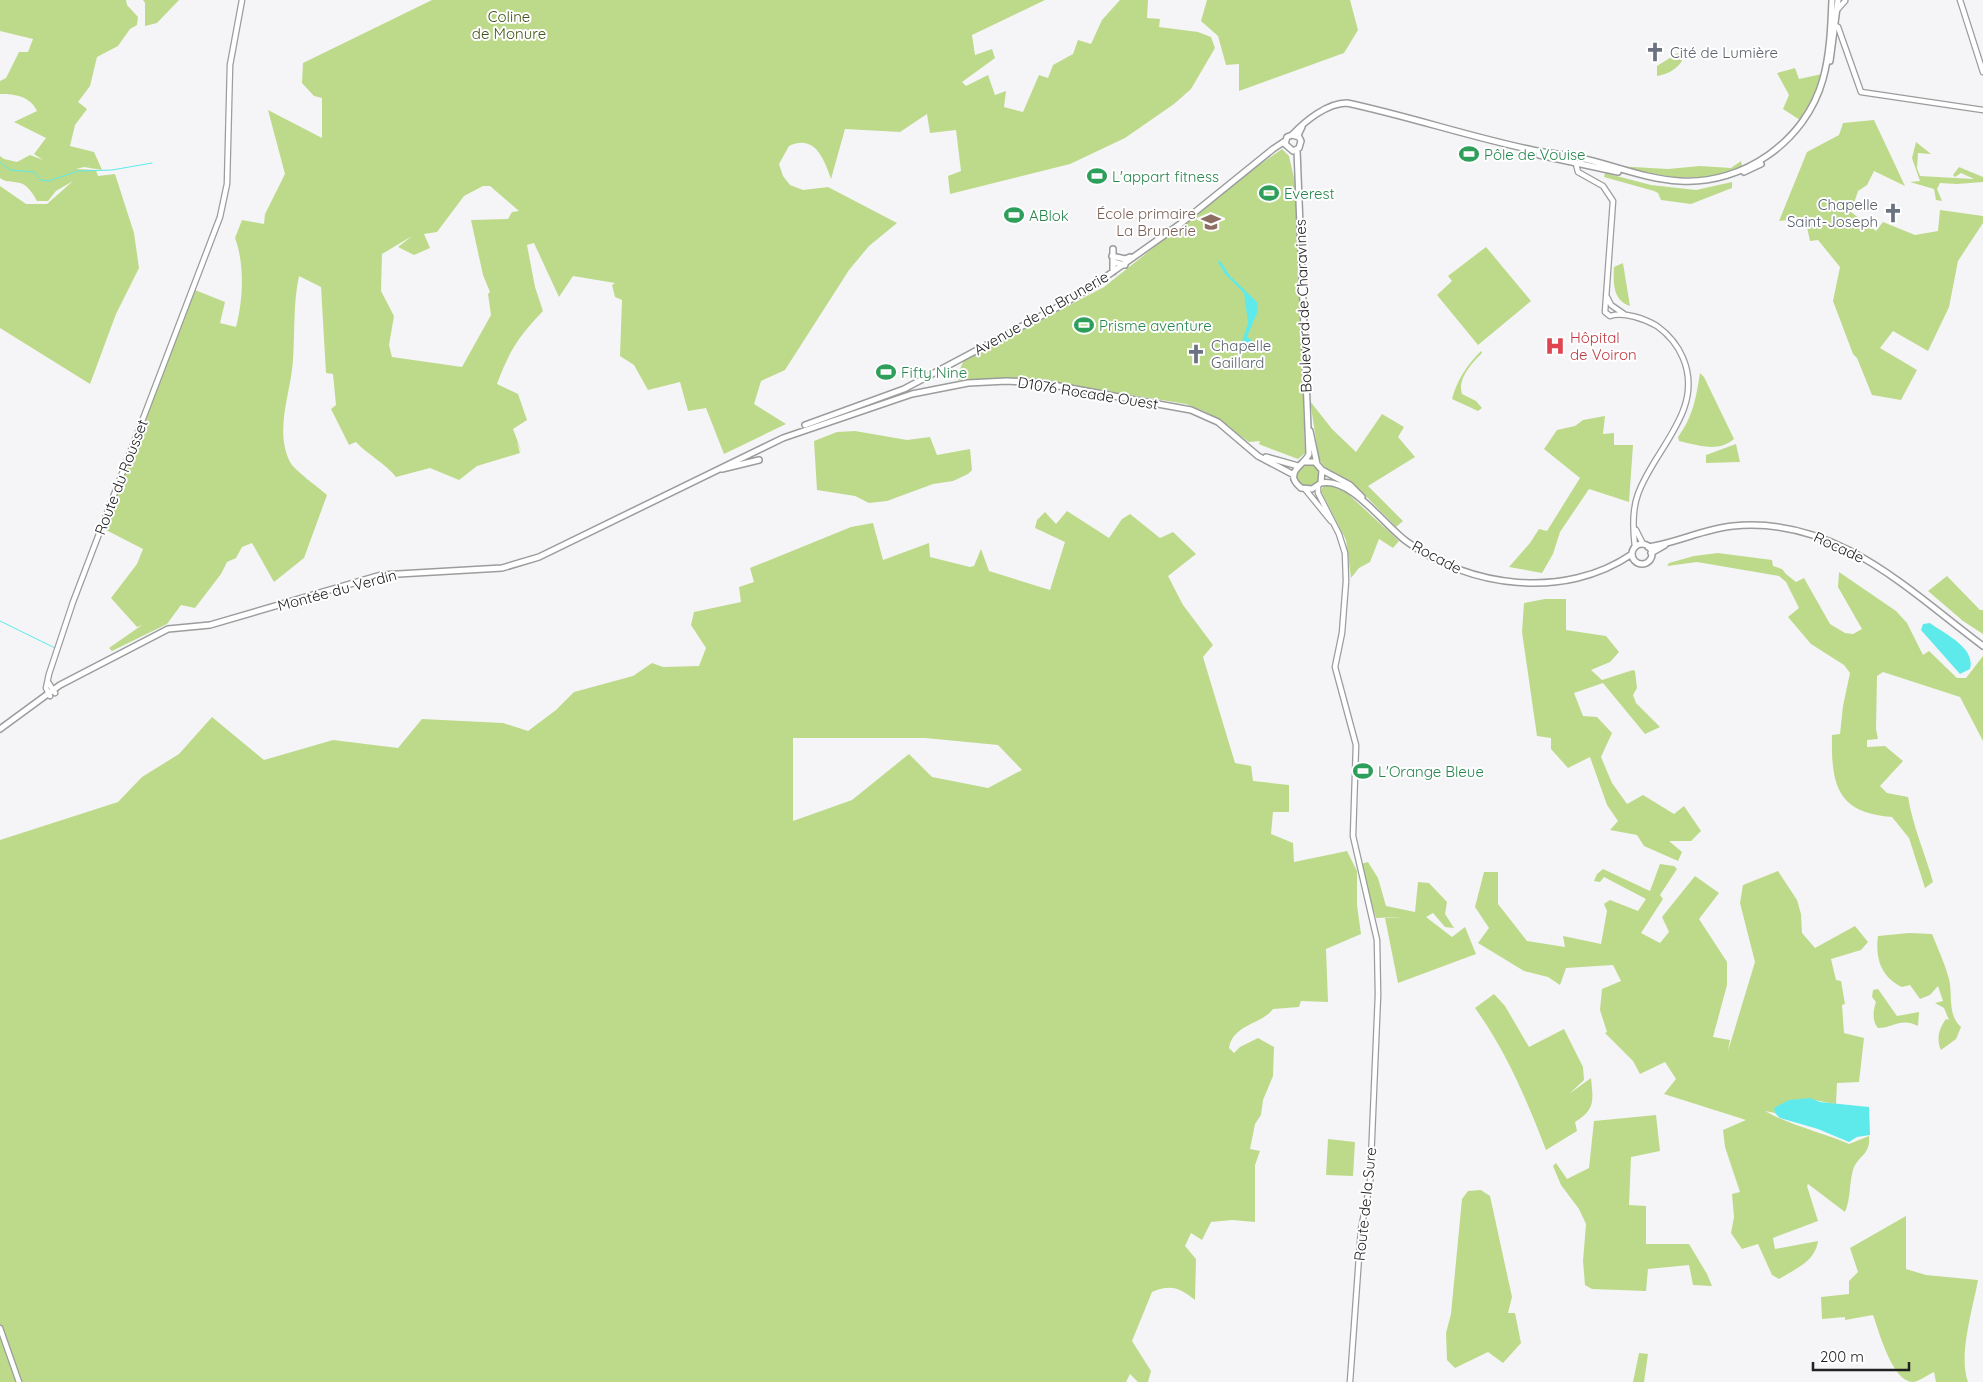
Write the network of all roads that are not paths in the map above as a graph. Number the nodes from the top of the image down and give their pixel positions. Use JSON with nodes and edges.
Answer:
{"nodes":[{"id":1,"x":242,"y":0,"type":"edge"},
{"id":2,"x":1832,"y":0,"type":"edge"},
{"id":3,"x":1838,"y":0,"type":"edge"},
{"id":4,"x":1960,"y":0,"type":"edge"},
{"id":5,"x":1846,"y":1,"type":"edge"},
{"id":6,"x":1836,"y":11,"type":"junction"},
{"id":7,"x":1832,"y":24,"type":"junction"},
{"id":8,"x":1983,"y":72,"type":"edge"},
{"id":9,"x":1983,"y":110,"type":"edge"},
{"id":10,"x":1304,"y":124,"type":"junction"},
{"id":11,"x":1292,"y":135,"type":"junction"},
{"id":12,"x":1298,"y":137,"type":"junction"},
{"id":13,"x":1287,"y":146,"type":"junction"},
{"id":14,"x":1297,"y":150,"type":"junction"},
{"id":15,"x":1577,"y":160,"type":"junction"},
{"id":16,"x":1297,"y":174,"type":"junction"},
{"id":17,"x":1180,"y":224,"type":"junction"},
{"id":18,"x":1154,"y":241,"type":"junction"},
{"id":19,"x":1113,"y":249,"type":"dead end"},
{"id":20,"x":1113,"y":259,"type":"junction"},
{"id":21,"x":1125,"y":265,"type":"junction"},
{"id":22,"x":1113,"y":272,"type":"junction"},
{"id":23,"x":1608,"y":306,"type":"junction"},
{"id":24,"x":1615,"y":311,"type":"junction"},
{"id":25,"x":912,"y":394,"type":"junction"},
{"id":26,"x":855,"y":409,"type":"junction"},
{"id":27,"x":1307,"y":409,"type":"junction"},
{"id":28,"x":1252,"y":450,"type":"junction"},
{"id":29,"x":759,"y":460,"type":"dead end"},
{"id":30,"x":1304,"y":462,"type":"junction"},
{"id":31,"x":1318,"y":464,"type":"junction"},
{"id":32,"x":1298,"y":466,"type":"junction"},
{"id":33,"x":1322,"y":470,"type":"junction"},
{"id":34,"x":712,"y":472,"type":"junction"},
{"id":35,"x":1294,"y":475,"type":"junction"},
{"id":36,"x":1319,"y":484,"type":"junction"},
{"id":37,"x":676,"y":488,"type":"junction"},
{"id":38,"x":1306,"y":489,"type":"junction"},
{"id":39,"x":1380,"y":518,"type":"junction"},
{"id":40,"x":1634,"y":527,"type":"junction"},
{"id":41,"x":1336,"y":528,"type":"junction"},
{"id":42,"x":1670,"y":542,"type":"junction"},
{"id":43,"x":1645,"y":546,"type":"junction"},
{"id":44,"x":1635,"y":547,"type":"junction"},
{"id":45,"x":1632,"y":554,"type":"junction"},
{"id":46,"x":1652,"y":554,"type":"junction"},
{"id":47,"x":1635,"y":561,"type":"junction"},
{"id":48,"x":1618,"y":563,"type":"junction"},
{"id":49,"x":1983,"y":646,"type":"edge"},
{"id":50,"x":52,"y":693,"type":"junction"},
{"id":51,"x":0,"y":729,"type":"edge"},
{"id":52,"x":0,"y":1328,"type":"edge"},
{"id":53,"x":18,"y":1382,"type":"edge"},
{"id":54,"x":1350,"y":1382,"type":"edge"}],
"edges":[{"from":1,"to":50,"type":"main road","name":"Route du Rousset"},
{"from":2,"to":7,"type":"main road"},
{"from":3,"to":5,"type":"main road"},
{"from":3,"to":6,"type":"main road"},
{"from":4,"to":8,"type":"main road"},
{"from":5,"to":6,"type":"main road"},
{"from":6,"to":7,"type":"main road"},
{"from":7,"to":9,"type":"main road"},
{"from":7,"to":15,"type":"main road"},
{"from":10,"to":11,"type":"main road","name":"Avenue de la Brunerie"},
{"from":10,"to":12,"type":"main road"},
{"from":10,"to":15,"type":"main road","name":"Avenue de la Brunerie"},
{"from":11,"to":12,"type":"main road"},
{"from":11,"to":13,"type":"main road","name":"Avenue de la Brunerie"},
{"from":12,"to":14,"type":"main road","name":"Boulevard de Charavines"},
{"from":13,"to":14,"type":"main road"},
{"from":13,"to":16,"type":"main road","name":"Boulevard de Charavines"},
{"from":13,"to":17,"type":"main road","name":"Avenue de la Brunerie"},
{"from":14,"to":16,"type":"main road","name":"Boulevard de Charavines"},
{"from":15,"to":23,"type":"main road"},
{"from":16,"to":27,"type":"main road","name":"Boulevard de Charavines"},
{"from":17,"to":18,"type":"main road","name":"Avenue de la Brunerie"},
{"from":17,"to":21,"type":"main road","name":"Avenue de la Brunerie"},
{"from":18,"to":20,"type":"main road"},
{"from":18,"to":21,"type":"main road","name":"Avenue de la Brunerie"},
{"from":19,"to":20,"type":"main road"},
{"from":20,"to":21,"type":"main road"},
{"from":20,"to":22,"type":"main road"},
{"from":21,"to":22,"type":"main road","name":"Avenue de la Brunerie"},
{"from":22,"to":26,"type":"main road","name":"Avenue de la Brunerie"},
{"from":23,"to":24,"type":"main road"},
{"from":23,"to":24,"type":"main road"},
{"from":24,"to":40,"type":"main road"},
{"from":25,"to":26,"type":"main road"},
{"from":25,"to":28,"type":"main road","name":"D1076 Rocade Ouest"},
{"from":25,"to":34,"type":"main road"},
{"from":26,"to":37,"type":"main road","name":"Avenue de la Brunerie"},
{"from":27,"to":30,"type":"main road","name":"Boulevard de Charavines"},
{"from":27,"to":31,"type":"main road","name":"Boulevard de Charavines"},
{"from":28,"to":32,"type":"main road","name":"D1076 Rocade Ouest"},
{"from":28,"to":35,"type":"main road","name":"D1076 Rocade Ouest"},
{"from":29,"to":34,"type":"main road"},
{"from":30,"to":31,"type":"main road"},
{"from":30,"to":32,"type":"main road"},
{"from":31,"to":33,"type":"main road","name":"Boulevard de Charavines"},
{"from":32,"to":35,"type":"main road"},
{"from":33,"to":36,"type":"main road"},
{"from":33,"to":39,"type":"main road","name":"Rocade"},
{"from":34,"to":37,"type":"main road"},
{"from":35,"to":38,"type":"main road"},
{"from":36,"to":38,"type":"main road"},
{"from":36,"to":39,"type":"main road","name":"Rocade"},
{"from":36,"to":41,"type":"main road"},
{"from":37,"to":50,"type":"main road","name":"Montée du Verdin"},
{"from":38,"to":41,"type":"main road"},
{"from":39,"to":48,"type":"main road","name":"Rocade"},
{"from":40,"to":43,"type":"main road"},
{"from":40,"to":44,"type":"main road"},
{"from":41,"to":54,"type":"main road","name":"Route de la Sure"},
{"from":42,"to":43,"type":"main road","name":"Rocade"},
{"from":42,"to":46,"type":"main road","name":"Rocade"},
{"from":42,"to":49,"type":"main road","name":"Rocade"},
{"from":43,"to":44,"type":"main road"},
{"from":43,"to":46,"type":"main road"},
{"from":44,"to":45,"type":"main road"},
{"from":45,"to":47,"type":"main road"},
{"from":45,"to":48,"type":"main road","name":"Rocade"},
{"from":46,"to":47,"type":"main road"},
{"from":47,"to":48,"type":"main road","name":"Rocade"},
{"from":50,"to":51,"type":"main road","name":"Montée du Verdin"},
{"from":52,"to":53,"type":"main road"}]}
